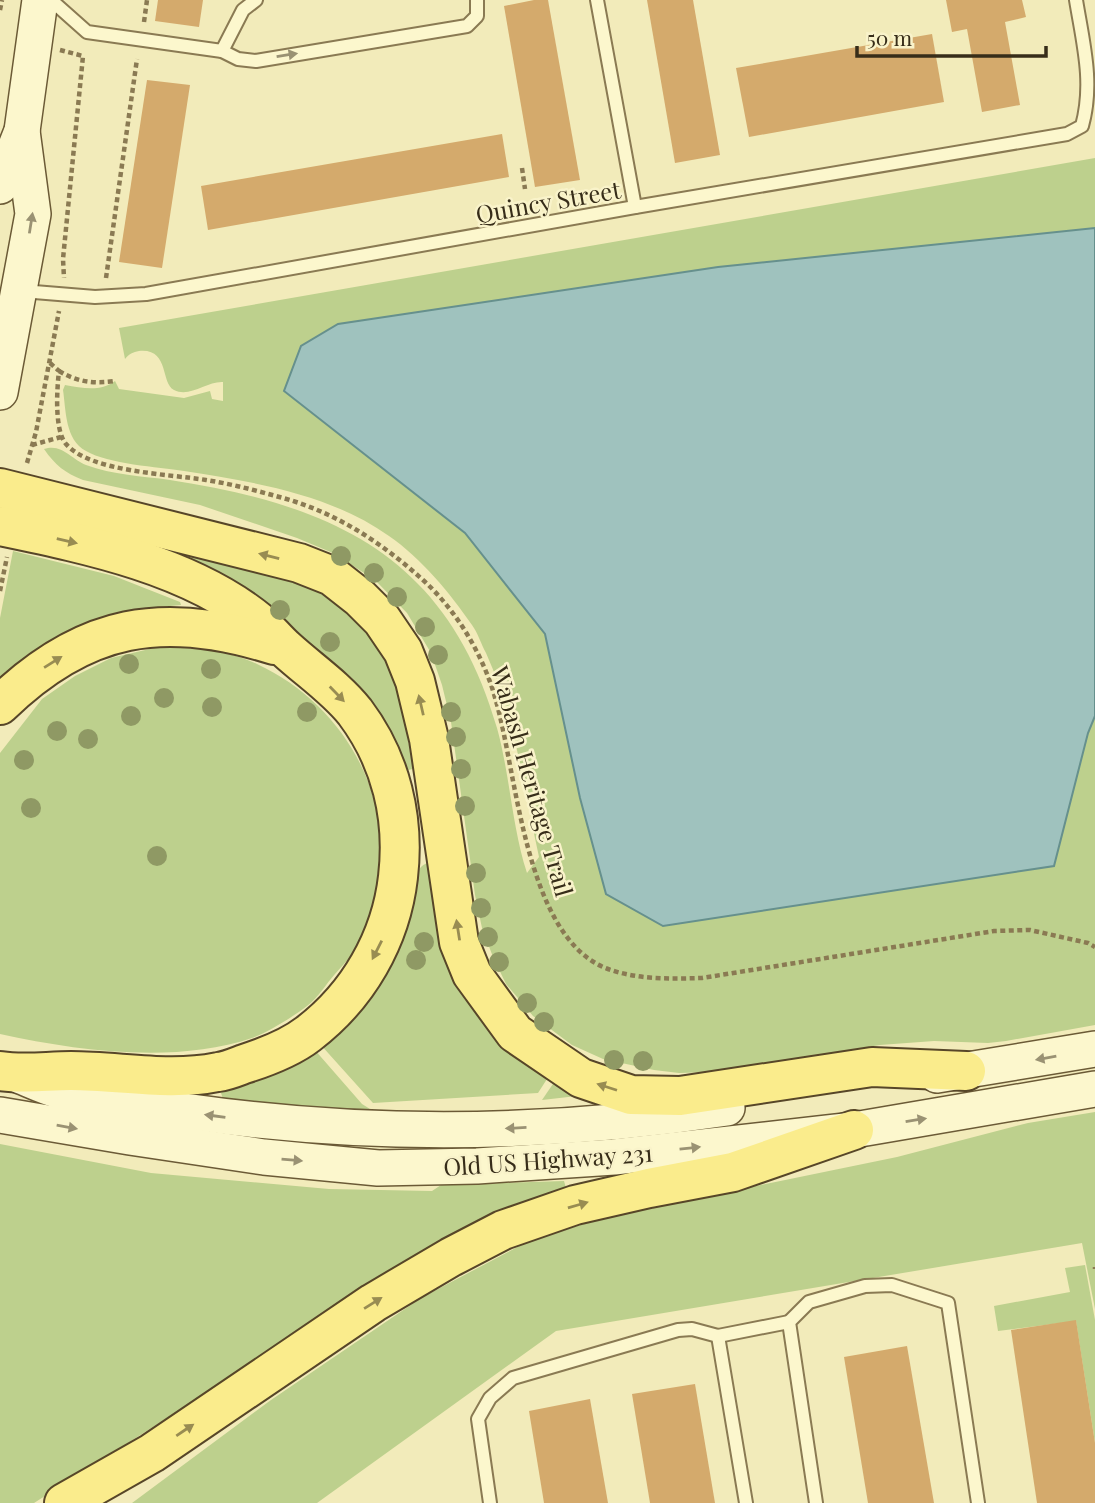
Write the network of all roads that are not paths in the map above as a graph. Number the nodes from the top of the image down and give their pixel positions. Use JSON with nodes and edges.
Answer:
{"nodes":[{"id":1,"x":40,"y":0,"type":"edge"},
{"id":2,"x":51,"y":0,"type":"edge"},
{"id":3,"x":256,"y":0,"type":"edge"},
{"id":4,"x":477,"y":0,"type":"edge"},
{"id":5,"x":597,"y":0,"type":"edge"},
{"id":6,"x":1076,"y":0,"type":"edge"},
{"id":7,"x":222,"y":51,"type":"junction"},
{"id":8,"x":22,"y":131,"type":"junction"},
{"id":9,"x":0,"y":186,"type":"edge"},
{"id":10,"x":635,"y":207,"type":"junction"},
{"id":11,"x":19,"y":290,"type":"junction"},
{"id":12,"x":0,"y":391,"type":"edge"},
{"id":13,"x":0,"y":488,"type":"edge"},
{"id":14,"x":4,"y":538,"type":"edge"},
{"id":15,"x":286,"y":649,"type":"junction"},
{"id":16,"x":0,"y":705,"type":"edge"},
{"id":17,"x":1095,"y":1049,"type":"edge"},
{"id":18,"x":981,"y":1068,"type":"junction"},
{"id":19,"x":8,"y":1073,"type":"edge"},
{"id":20,"x":1095,"y":1089,"type":"edge"},
{"id":21,"x":0,"y":1115,"type":"edge"},
{"id":22,"x":854,"y":1130,"type":"junction"},
{"id":23,"x":789,"y":1322,"type":"junction"},
{"id":24,"x":718,"y":1336,"type":"junction"},
{"id":25,"x":152,"y":1453,"type":"junction"},
{"id":26,"x":64,"y":1503,"type":"edge"},
{"id":27,"x":83,"y":1503,"type":"edge"},
{"id":28,"x":490,"y":1503,"type":"edge"},
{"id":29,"x":746,"y":1503,"type":"edge"},
{"id":30,"x":816,"y":1503,"type":"edge"},
{"id":31,"x":978,"y":1503,"type":"edge"}],
"edges":[{"from":1,"to":8,"type":"main road"},
{"from":2,"to":7,"type":"lane"},
{"from":3,"to":7,"type":"lane"},
{"from":7,"to":4,"type":"lane","one_way":true},
{"from":5,"to":10,"type":"lane"},
{"from":6,"to":10,"type":"lane","name":"Quincy Street"},
{"from":8,"to":9,"type":"main road"},
{"from":11,"to":8,"type":"main road","one_way":true},
{"from":10,"to":11,"type":"lane","name":"Quincy Street"},
{"from":11,"to":12,"type":"main road"},
{"from":18,"to":13,"type":"main road","one_way":true},
{"from":14,"to":15,"type":"main road","one_way":true},
{"from":16,"to":15,"type":"main road","one_way":true},
{"from":15,"to":19,"type":"main road","one_way":true},
{"from":17,"to":18,"type":"main road","name":"Old US Highway 231","one_way":true},
{"from":18,"to":19,"type":"main road","name":"Old US Highway 231","one_way":true},
{"from":22,"to":20,"type":"main road","name":"Old US Highway 231","one_way":true},
{"from":21,"to":22,"type":"main road","name":"Old US Highway 231","one_way":true},
{"from":25,"to":22,"type":"main road","one_way":true},
{"from":23,"to":24,"type":"lane"},
{"from":23,"to":30,"type":"lane"},
{"from":23,"to":31,"type":"lane"},
{"from":24,"to":28,"type":"lane"},
{"from":24,"to":29,"type":"lane"},
{"from":25,"to":26,"type":"main road"},
{"from":25,"to":27,"type":"main road"}]}
